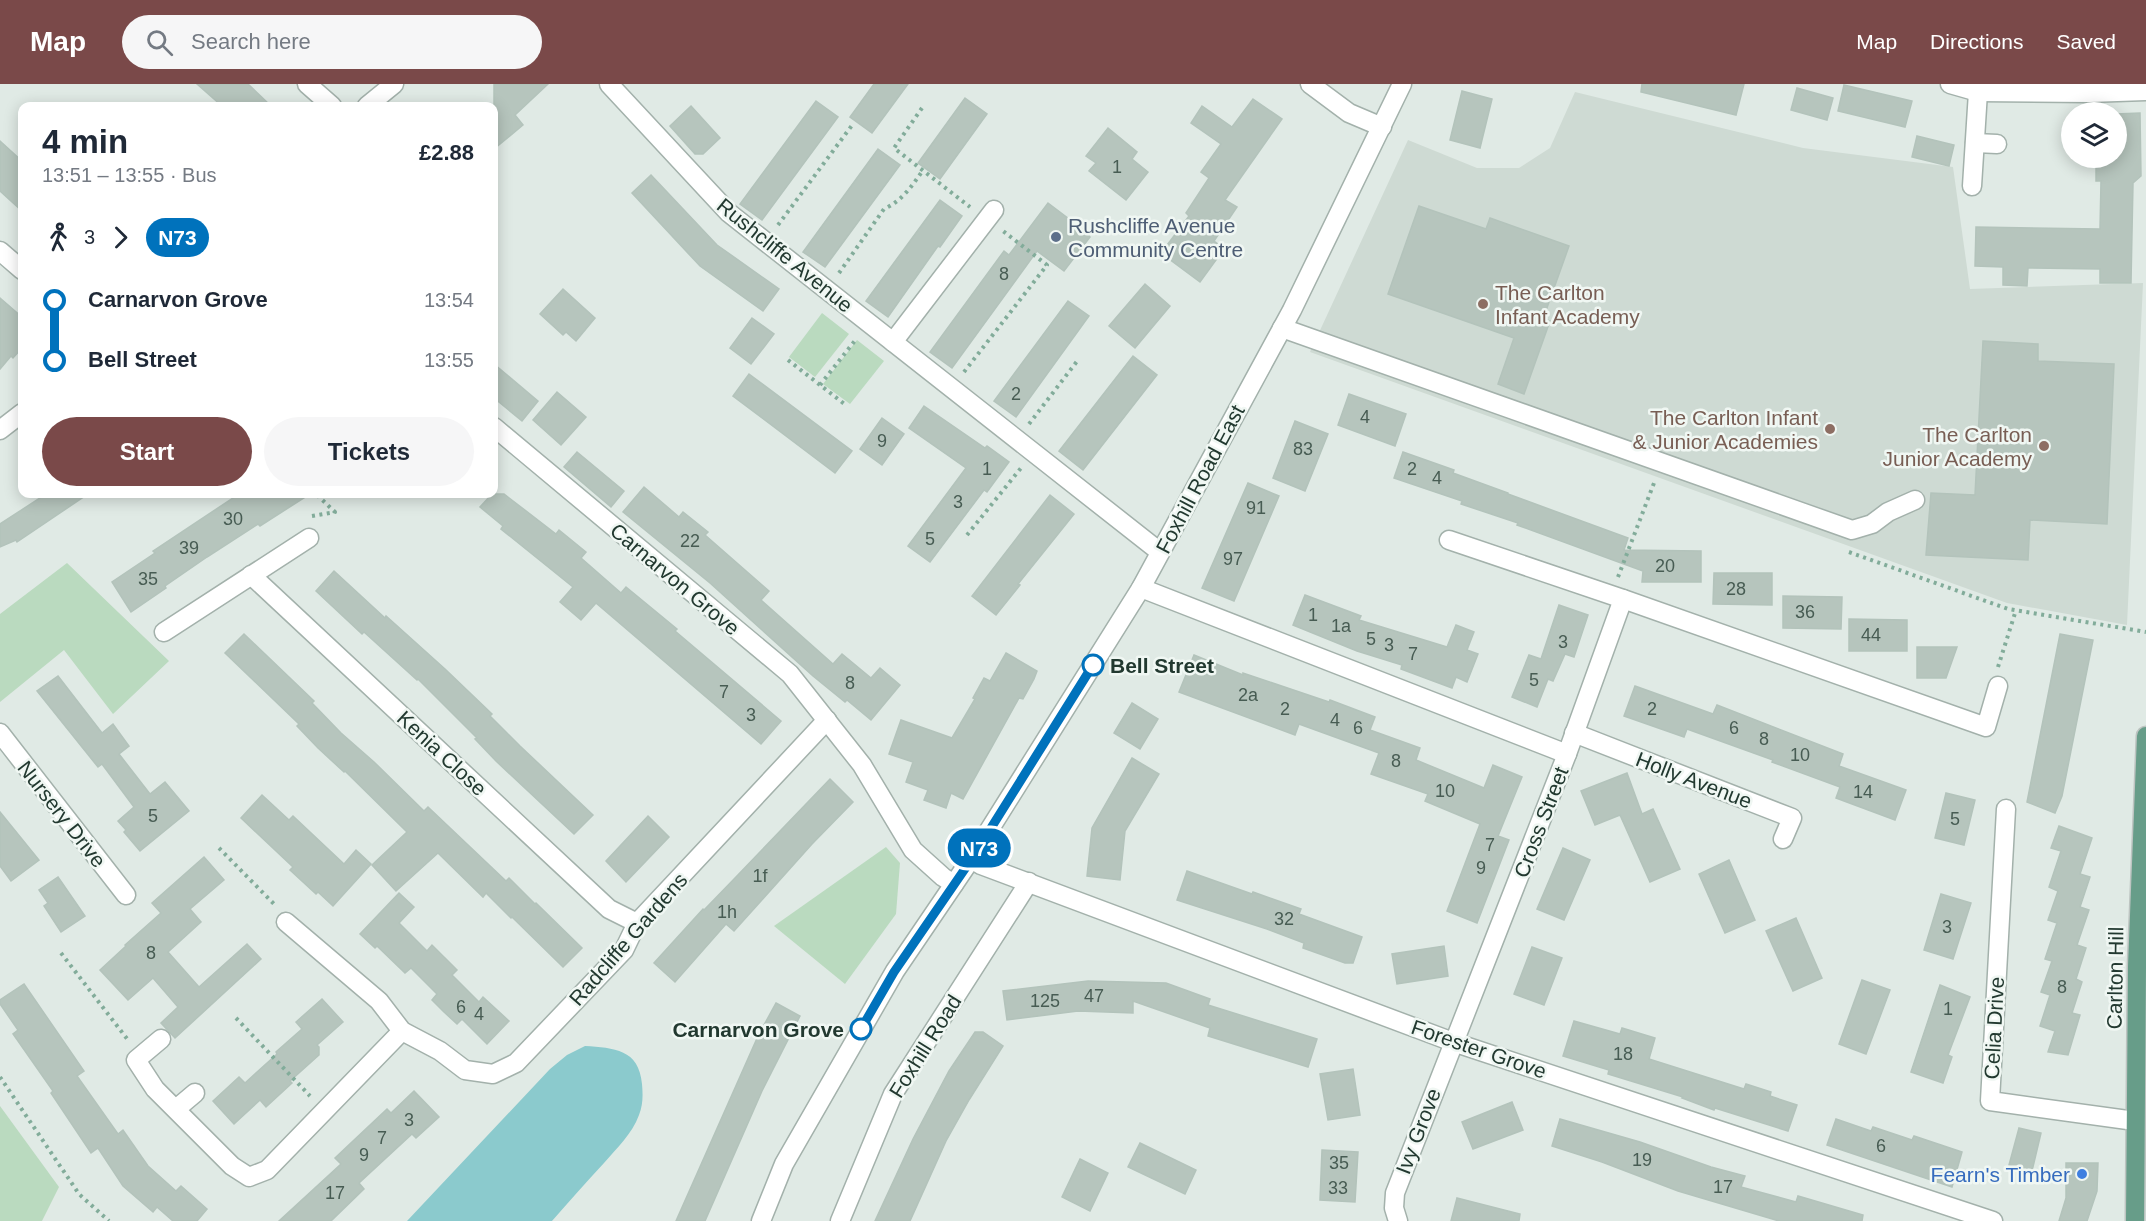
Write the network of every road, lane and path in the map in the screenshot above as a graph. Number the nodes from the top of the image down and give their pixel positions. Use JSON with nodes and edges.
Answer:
{"nodes":[{"id":1,"x":307,"y":84,"type":"edge"},
{"id":2,"x":394,"y":84,"type":"edge"},
{"id":3,"x":609,"y":84,"type":"edge"},
{"id":4,"x":1310,"y":84,"type":"edge"},
{"id":5,"x":1402,"y":84,"type":"edge"},
{"id":6,"x":1950,"y":84,"type":"edge"},
{"id":7,"x":2146,"y":91,"type":"edge"},
{"id":8,"x":1978,"y":92,"type":"junction"},
{"id":9,"x":327,"y":102,"type":"edge"},
{"id":10,"x":373,"y":102,"type":"edge"},
{"id":11,"x":853,"y":124,"type":"dead end"},
{"id":12,"x":1382,"y":127,"type":"junction"},
{"id":13,"x":1975,"y":143,"type":"junction"},
{"id":14,"x":1997,"y":144,"type":"dead end"},
{"id":15,"x":923,"y":170,"type":"dead end"},
{"id":16,"x":1972,"y":186,"type":"dead end"},
{"id":17,"x":994,"y":210,"type":"dead end"},
{"id":18,"x":766,"y":242,"type":"junction"},
{"id":19,"x":0,"y":251,"type":"edge"},
{"id":20,"x":18,"y":267,"type":"edge"},
{"id":21,"x":826,"y":290,"type":"junction"},
{"id":22,"x":868,"y":322,"type":"junction"},
{"id":23,"x":1282,"y":328,"type":"junction"},
{"id":24,"x":893,"y":342,"type":"junction"},
{"id":25,"x":788,"y":360,"type":"dead end"},
{"id":26,"x":1078,"y":360,"type":"dead end"},
{"id":27,"x":820,"y":385,"type":"junction"},
{"id":28,"x":847,"y":406,"type":"dead end"},
{"id":29,"x":18,"y":416,"type":"edge"},
{"id":30,"x":0,"y":430,"type":"edge"},
{"id":31,"x":498,"y":430,"type":"edge"},
{"id":32,"x":1017,"y":439,"type":"junction"},
{"id":33,"x":1034,"y":452,"type":"junction"},
{"id":34,"x":1654,"y":482,"type":"dead end"},
{"id":35,"x":320,"y":498,"type":"edge"},
{"id":36,"x":1915,"y":501,"type":"dead end"},
{"id":37,"x":967,"y":535,"type":"dead end"},
{"id":38,"x":309,"y":538,"type":"joint"},
{"id":39,"x":1449,"y":540,"type":"dead end"},
{"id":40,"x":1160,"y":552,"type":"junction"},
{"id":41,"x":251,"y":575,"type":"junction"},
{"id":42,"x":1141,"y":588,"type":"junction"},
{"id":43,"x":1623,"y":599,"type":"junction"},
{"id":44,"x":2016,"y":610,"type":"dead end"},
{"id":45,"x":164,"y":632,"type":"dead end"},
{"id":46,"x":1998,"y":686,"type":"joint"},
{"id":47,"x":826,"y":720,"type":"junction"},
{"id":48,"x":0,"y":733,"type":"edge"},
{"id":49,"x":1574,"y":734,"type":"junction"},
{"id":50,"x":2146,"y":736,"type":"edge"},
{"id":51,"x":1567,"y":754,"type":"junction"},
{"id":52,"x":2006,"y":809,"type":"dead end"},
{"id":53,"x":1783,"y":839,"type":"dead end"},
{"id":54,"x":219,"y":848,"type":"dead end"},
{"id":55,"x":971,"y":860,"type":"junction"},
{"id":56,"x":1029,"y":882,"type":"junction"},
{"id":57,"x":954,"y":884,"type":"junction"},
{"id":58,"x":126,"y":894,"type":"dead end"},
{"id":59,"x":286,"y":922,"type":"joint"},
{"id":60,"x":637,"y":923,"type":"junction"},
{"id":61,"x":62,"y":953,"type":"dead end"},
{"id":62,"x":2142,"y":967,"type":"edge"},
{"id":63,"x":236,"y":1018,"type":"dead end"},
{"id":64,"x":402,"y":1031,"type":"junction"},
{"id":65,"x":161,"y":1039,"type":"dead end"},
{"id":66,"x":1453,"y":1042,"type":"junction"},
{"id":67,"x":140,"y":1056,"type":"junction"},
{"id":68,"x":0,"y":1077,"type":"edge"},
{"id":69,"x":195,"y":1093,"type":"dead end"},
{"id":70,"x":176,"y":1109,"type":"junction"},
{"id":71,"x":325,"y":1111,"type":"junction"},
{"id":72,"x":2135,"y":1121,"type":"junction"},
{"id":73,"x":109,"y":1221,"type":"edge"},
{"id":74,"x":761,"y":1221,"type":"edge"},
{"id":75,"x":840,"y":1221,"type":"edge"},
{"id":76,"x":1398,"y":1221,"type":"edge"},
{"id":77,"x":1993,"y":1221,"type":"edge"},
{"id":78,"x":2135,"y":1221,"type":"edge"}],
"edges":[{"from":1,"to":9,"type":"street"},
{"from":2,"to":10,"type":"street"},
{"from":3,"to":18,"type":"street","name":"Rushcliffe Avenue"},
{"from":4,"to":12,"type":"street"},
{"from":5,"to":12,"type":"street","name":"Foxhill Road East"},
{"from":6,"to":8,"type":"street"},
{"from":7,"to":8,"type":"street"},
{"from":8,"to":13,"type":"street"},
{"from":11,"to":18,"type":"path"},
{"from":12,"to":23,"type":"street","name":"Foxhill Road East"},
{"from":13,"to":14,"type":"street"},
{"from":13,"to":16,"type":"street"},
{"from":15,"to":21,"type":"path"},
{"from":17,"to":24,"type":"street"},
{"from":18,"to":21,"type":"street","name":"Rushcliffe Avenue"},
{"from":19,"to":20,"type":"street"},
{"from":21,"to":22,"type":"street","name":"Rushcliffe Avenue"},
{"from":22,"to":24,"type":"street","name":"Rushcliffe Avenue"},
{"from":22,"to":27,"type":"path"},
{"from":23,"to":36,"type":"street"},
{"from":23,"to":40,"type":"street","name":"Foxhill Road East"},
{"from":24,"to":32,"type":"street","name":"Rushcliffe Avenue"},
{"from":25,"to":27,"type":"path"},
{"from":26,"to":32,"type":"path"},
{"from":27,"to":28,"type":"path"},
{"from":29,"to":30,"type":"street"},
{"from":31,"to":47,"type":"street","name":"Carnarvon Grove"},
{"from":32,"to":33,"type":"street","name":"Rushcliffe Avenue"},
{"from":33,"to":37,"type":"path"},
{"from":33,"to":40,"type":"street","name":"Rushcliffe Avenue"},
{"from":34,"to":43,"type":"path"},
{"from":35,"to":38,"type":"path"},
{"from":38,"to":41,"type":"street"},
{"from":39,"to":43,"type":"street"},
{"from":40,"to":42,"type":"street","name":"Foxhill Road East"},
{"from":41,"to":45,"type":"street"},
{"from":41,"to":60,"type":"street","name":"Kenia Close"},
{"from":42,"to":51,"type":"street"},
{"from":42,"to":55,"type":"street","name":"Foxhill Road East"},
{"from":43,"to":46,"type":"street"},
{"from":43,"to":49,"type":"street","name":"Cross Street"},
{"from":44,"to":46,"type":"path"},
{"from":47,"to":57,"type":"street","name":"Carnarvon Grove"},
{"from":47,"to":60,"type":"street","name":"Radcliffe Gardens"},
{"from":48,"to":58,"type":"street","name":"Nursery Drive"},
{"from":49,"to":51,"type":"street","name":"Cross Street"},
{"from":49,"to":53,"type":"street","name":"Holly Avenue"},
{"from":50,"to":62,"type":"main road","name":"Carlton Hill"},
{"from":51,"to":66,"type":"street","name":"Cross Street"},
{"from":52,"to":72,"type":"street","name":"Celia Drive"},
{"from":54,"to":59,"type":"path"},
{"from":55,"to":56,"type":"street","name":"Forester Grove"},
{"from":55,"to":57,"type":"street","name":"Foxhill Road East"},
{"from":56,"to":66,"type":"street","name":"Forester Grove"},
{"from":56,"to":75,"type":"street","name":"Foxhill Road"},
{"from":57,"to":74,"type":"street","name":"Foxhill Road East"},
{"from":59,"to":64,"type":"street","name":"Radcliffe Gardens"},
{"from":60,"to":64,"type":"street","name":"Radcliffe Gardens"},
{"from":61,"to":67,"type":"path"},
{"from":62,"to":72,"type":"main road","name":"Carlton Hill"},
{"from":63,"to":71,"type":"path"},
{"from":64,"to":71,"type":"street"},
{"from":65,"to":67,"type":"street"},
{"from":66,"to":76,"type":"street","name":"Ivy Grove"},
{"from":66,"to":77,"type":"street","name":"Forester Grove"},
{"from":67,"to":70,"type":"street"},
{"from":68,"to":73,"type":"path"},
{"from":69,"to":70,"type":"street"},
{"from":70,"to":71,"type":"street"},
{"from":72,"to":78,"type":"main road","name":"Carlton Hill"}]}
